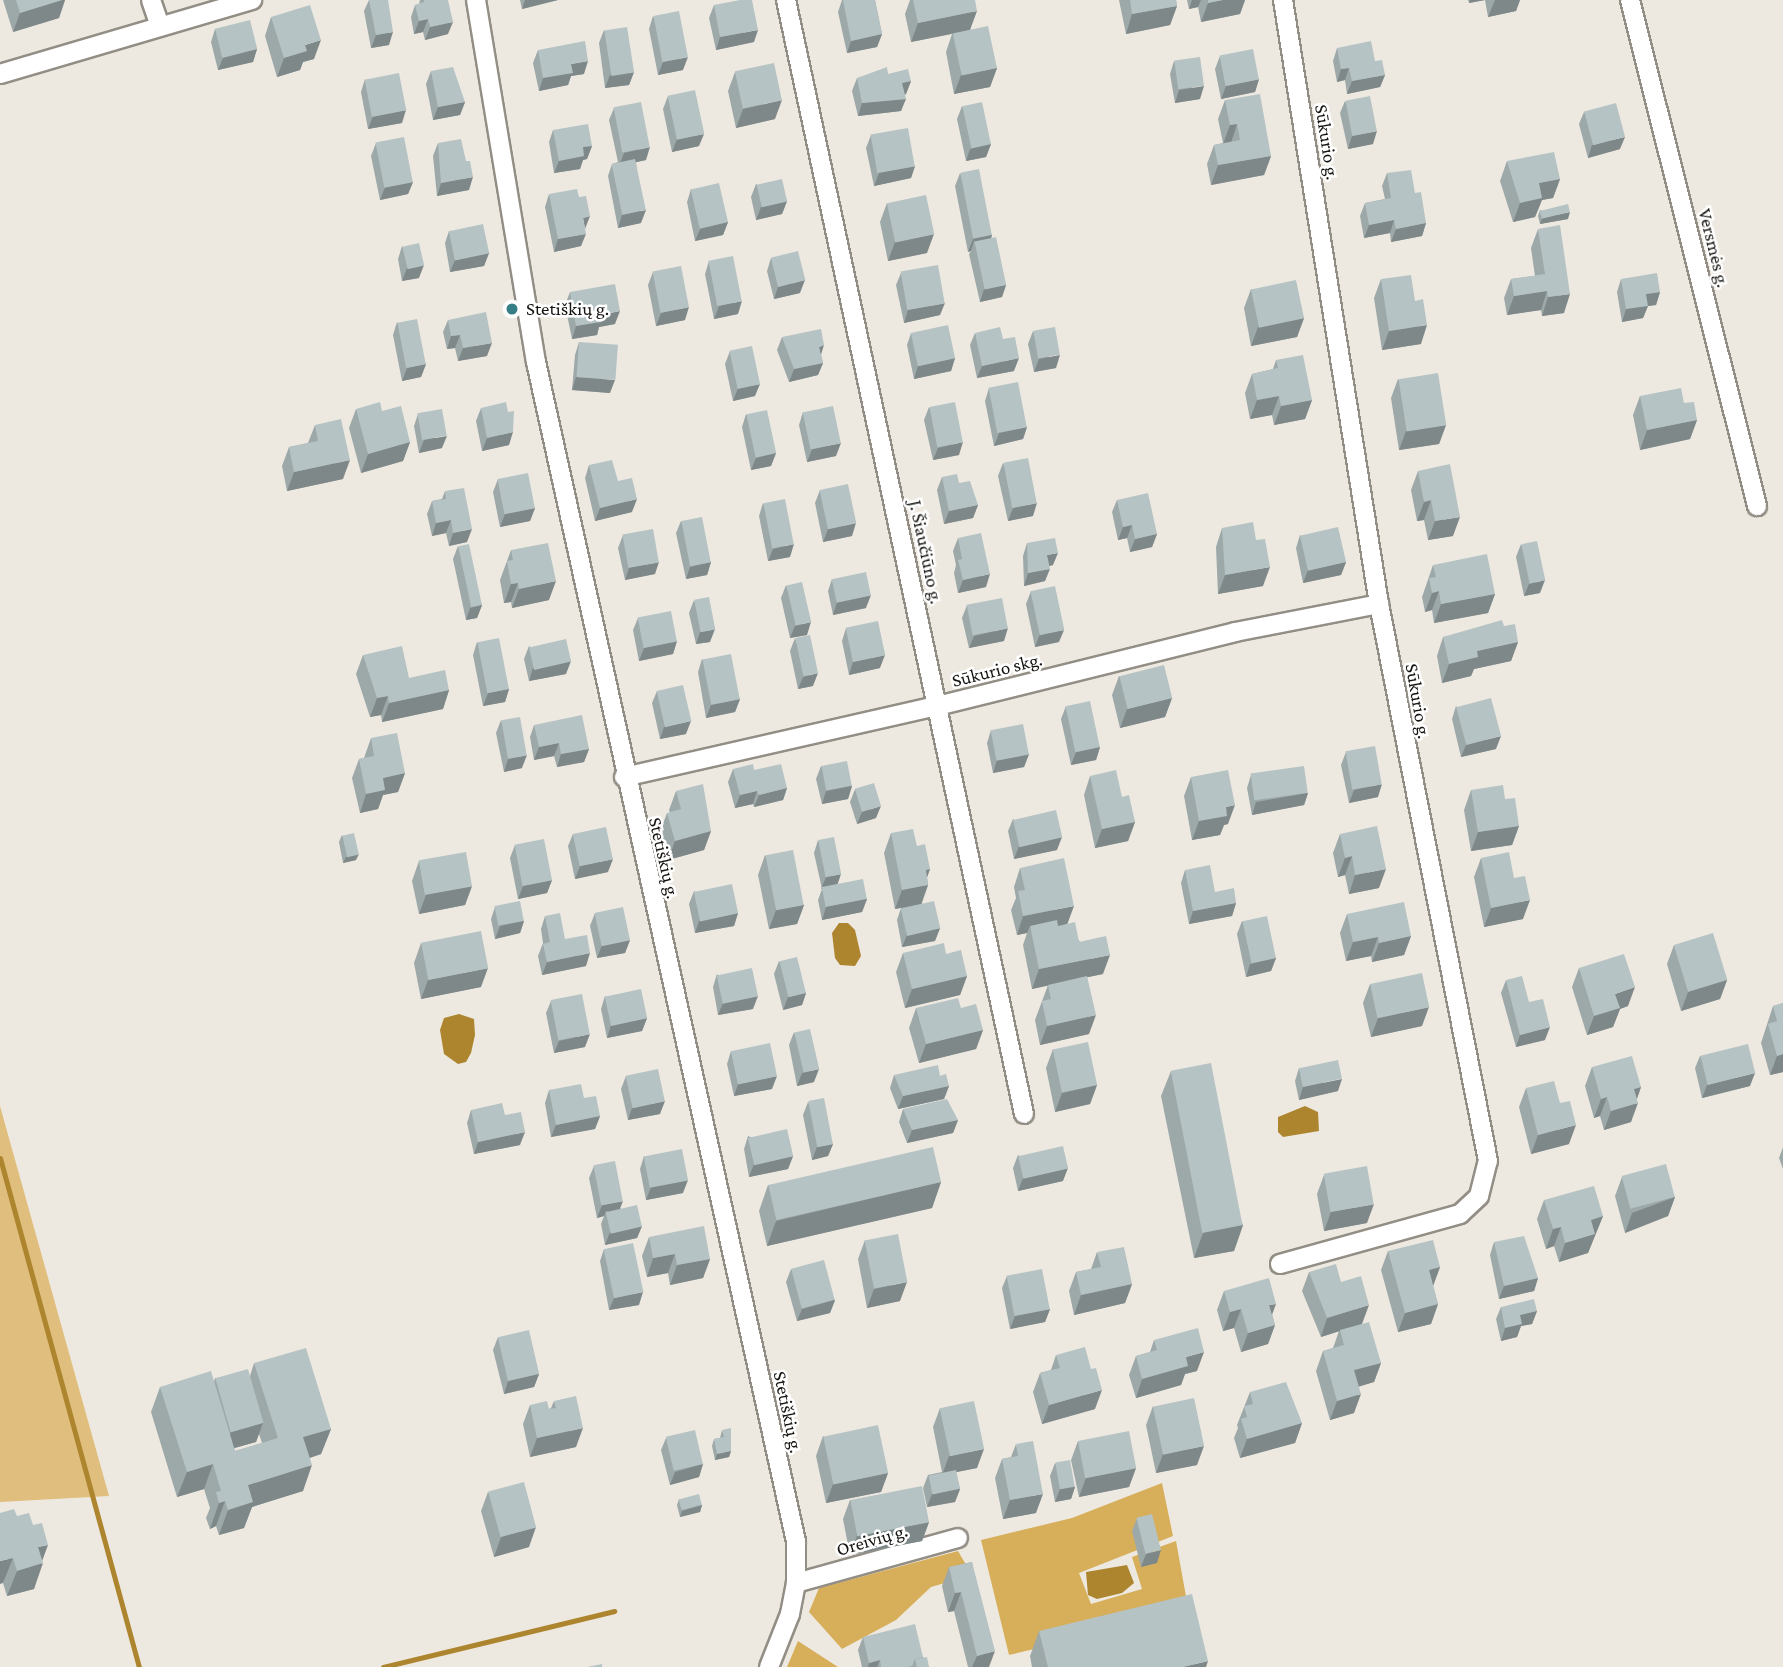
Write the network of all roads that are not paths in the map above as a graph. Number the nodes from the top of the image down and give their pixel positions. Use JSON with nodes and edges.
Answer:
{"nodes":[{"id":1,"x":151,"y":0,"type":"edge"},
{"id":2,"x":252,"y":0,"type":"edge"},
{"id":3,"x":476,"y":0,"type":"edge"},
{"id":4,"x":786,"y":0,"type":"edge"},
{"id":5,"x":1283,"y":0,"type":"edge"},
{"id":6,"x":1630,"y":0,"type":"edge"},
{"id":7,"x":160,"y":26,"type":"junction"},
{"id":8,"x":0,"y":74,"type":"edge"},
{"id":9,"x":1757,"y":506,"type":"dead end"},
{"id":10,"x":1379,"y":604,"type":"junction"},
{"id":11,"x":937,"y":706,"type":"junction"},
{"id":12,"x":624,"y":777,"type":"junction"},
{"id":13,"x":1024,"y":1114,"type":"dead end"},
{"id":14,"x":1280,"y":1264,"type":"dead end"},
{"id":15,"x":958,"y":1538,"type":"dead end"},
{"id":16,"x":796,"y":1583,"type":"junction"},
{"id":17,"x":769,"y":1667,"type":"edge"}],
"edges":[{"from":1,"to":7,"type":"street"},
{"from":2,"to":7,"type":"street"},
{"from":3,"to":12,"type":"street","name":"Stetiškių g."},
{"from":4,"to":11,"type":"street","name":"J. Šiaučiūno g."},
{"from":5,"to":10,"type":"street","name":"Sūkurio g."},
{"from":6,"to":9,"type":"street","name":"Versmės g."},
{"from":7,"to":8,"type":"street"},
{"from":10,"to":11,"type":"street","name":"Sūkurio skg."},
{"from":10,"to":14,"type":"street","name":"Sūkurio g."},
{"from":11,"to":12,"type":"street","name":"Sūkurio skg."},
{"from":11,"to":13,"type":"street","name":"J. Šiaučiūno g."},
{"from":12,"to":16,"type":"street","name":"Stetiškių g."},
{"from":15,"to":16,"type":"street","name":"Oreivių g."},
{"from":16,"to":17,"type":"street","name":"Stetiškių g."}]}
